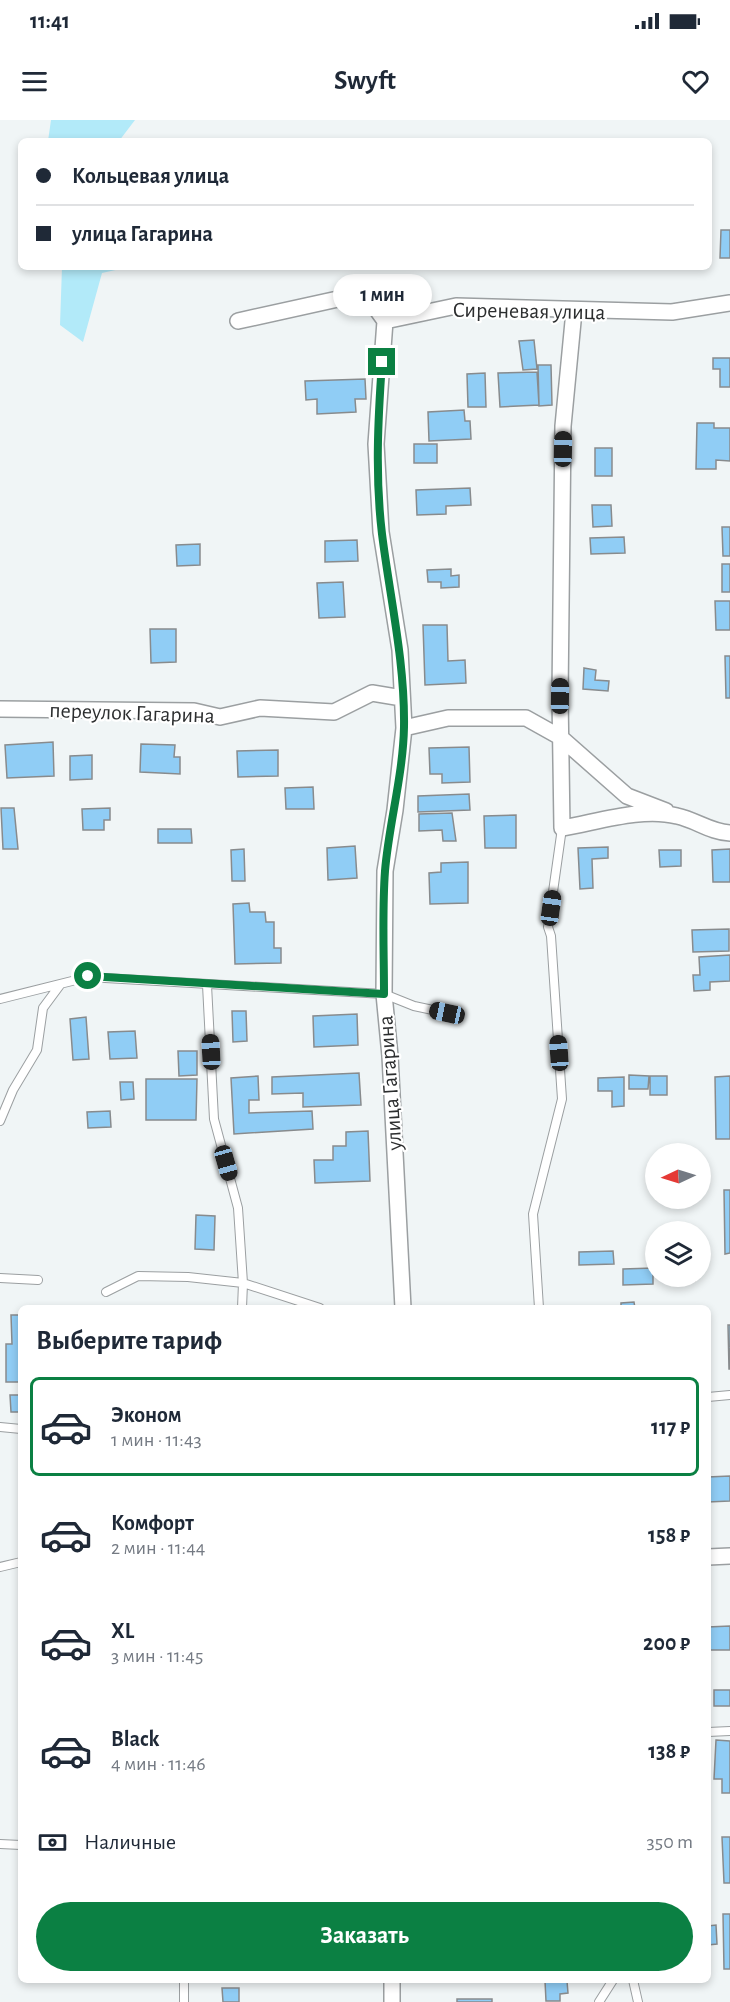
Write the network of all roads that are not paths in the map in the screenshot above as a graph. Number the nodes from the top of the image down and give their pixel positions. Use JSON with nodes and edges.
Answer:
{"nodes":[{"id":1,"x":730,"y":303,"type":"edge"},
{"id":2,"x":574,"y":311,"type":"junction"},
{"id":3,"x":238,"y":321,"type":"dead end"},
{"id":4,"x":385,"y":321,"type":"junction"},
{"id":5,"x":402,"y":698,"type":"junction"},
{"id":6,"x":0,"y":709,"type":"edge"},
{"id":7,"x":404,"y":728,"type":"junction"},
{"id":8,"x":560,"y":737,"type":"junction"},
{"id":9,"x":677,"y":815,"type":"junction"},
{"id":10,"x":562,"y":828,"type":"junction"},
{"id":11,"x":730,"y":833,"type":"edge"},
{"id":12,"x":60,"y":984,"type":"junction"},
{"id":13,"x":207,"y":985,"type":"junction"},
{"id":14,"x":384,"y":994,"type":"junction"},
{"id":15,"x":0,"y":999,"type":"edge"},
{"id":16,"x":447,"y":1013,"type":"dead end"},
{"id":17,"x":0,"y":1121,"type":"edge"},
{"id":18,"x":0,"y":1278,"type":"edge"},
{"id":19,"x":38,"y":1280,"type":"dead end"},
{"id":20,"x":243,"y":1283,"type":"junction"},
{"id":21,"x":106,"y":1292,"type":"dead end"},
{"id":22,"x":242,"y":1305,"type":"edge"},
{"id":23,"x":311,"y":1305,"type":"edge"},
{"id":24,"x":403,"y":1305,"type":"edge"},
{"id":25,"x":539,"y":1305,"type":"edge"},
{"id":26,"x":730,"y":1395,"type":"edge"},
{"id":27,"x":711,"y":1397,"type":"edge"},
{"id":28,"x":0,"y":1428,"type":"edge"},
{"id":29,"x":18,"y":1429,"type":"edge"},
{"id":30,"x":730,"y":1556,"type":"edge"},
{"id":31,"x":711,"y":1557,"type":"edge"},
{"id":32,"x":18,"y":1563,"type":"edge"},
{"id":33,"x":0,"y":1567,"type":"edge"},
{"id":34,"x":730,"y":1731,"type":"edge"},
{"id":35,"x":711,"y":1732,"type":"edge"},
{"id":36,"x":0,"y":1844,"type":"edge"},
{"id":37,"x":18,"y":1845,"type":"edge"},
{"id":38,"x":184,"y":1983,"type":"edge"},
{"id":39,"x":392,"y":1983,"type":"edge"},
{"id":40,"x":611,"y":1983,"type":"edge"},
{"id":41,"x":634,"y":1983,"type":"edge"},
{"id":42,"x":184,"y":2002,"type":"edge"},
{"id":43,"x":392,"y":2002,"type":"edge"},
{"id":44,"x":599,"y":2002,"type":"edge"},
{"id":45,"x":638,"y":2002,"type":"edge"}],
"edges":[{"from":1,"to":2,"type":"street","name":"Сиреневая улица"},
{"from":2,"to":4,"type":"street","name":"Сиреневая улица"},
{"from":2,"to":8,"type":"street"},
{"from":3,"to":4,"type":"street"},
{"from":4,"to":5,"type":"street","name":"улица Гагарина"},
{"from":5,"to":6,"type":"street","name":"переулок Гагарина"},
{"from":5,"to":7,"type":"street","name":"улица Гагарина"},
{"from":7,"to":8,"type":"street"},
{"from":7,"to":14,"type":"street","name":"улица Гагарина"},
{"from":8,"to":9,"type":"street"},
{"from":8,"to":10,"type":"street"},
{"from":9,"to":10,"type":"street"},
{"from":9,"to":11,"type":"street"},
{"from":10,"to":25,"type":"lane"},
{"from":12,"to":13,"type":"lane"},
{"from":12,"to":15,"type":"lane"},
{"from":12,"to":17,"type":"lane"},
{"from":13,"to":14,"type":"lane"},
{"from":13,"to":20,"type":"lane"},
{"from":14,"to":16,"type":"lane"},
{"from":14,"to":24,"type":"street","name":"улица Гагарина"},
{"from":18,"to":19,"type":"lane"},
{"from":20,"to":21,"type":"lane"},
{"from":20,"to":22,"type":"lane"},
{"from":20,"to":23,"type":"lane"},
{"from":26,"to":27,"type":"lane"},
{"from":28,"to":29,"type":"lane"},
{"from":30,"to":31,"type":"street"},
{"from":32,"to":33,"type":"lane"},
{"from":34,"to":35,"type":"lane"},
{"from":36,"to":37,"type":"lane"},
{"from":38,"to":42,"type":"lane"},
{"from":39,"to":43,"type":"street"},
{"from":40,"to":44,"type":"lane"},
{"from":41,"to":45,"type":"lane"}]}
